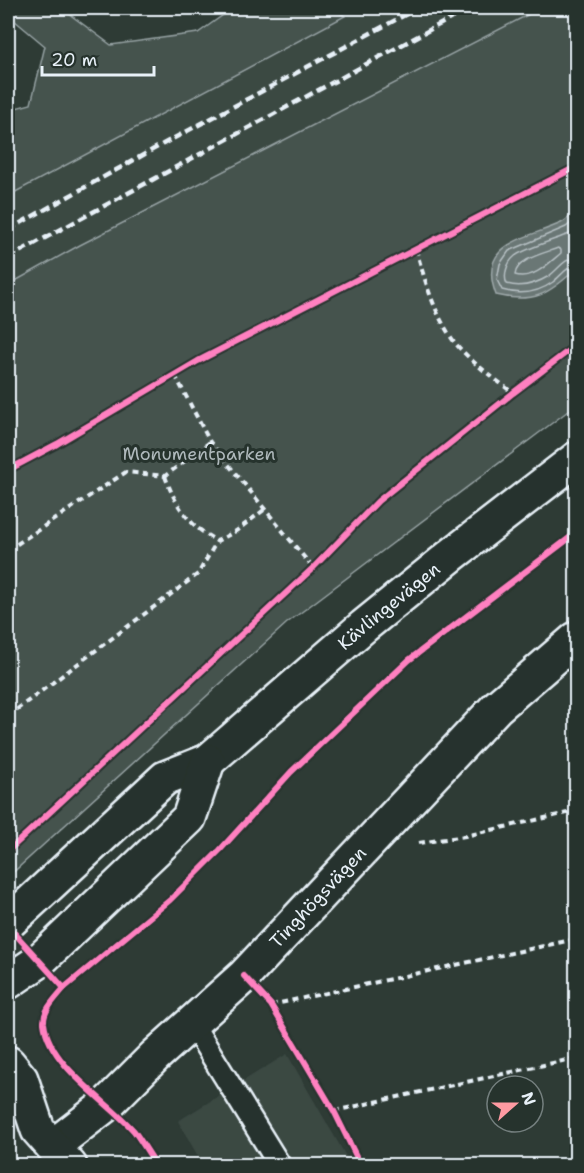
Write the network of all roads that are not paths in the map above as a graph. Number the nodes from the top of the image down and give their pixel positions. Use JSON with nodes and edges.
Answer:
{"nodes":[{"id":1,"x":576,"y":459,"type":"edge"},
{"id":2,"x":576,"y":639,"type":"edge"},
{"id":3,"x":208,"y":761,"type":"junction"},
{"id":4,"x":8,"y":923,"type":"edge"},
{"id":5,"x":8,"y":982,"type":"edge"},
{"id":6,"x":191,"y":1022,"type":"junction"},
{"id":7,"x":8,"y":1063,"type":"edge"},
{"id":8,"x":8,"y":1120,"type":"edge"},
{"id":9,"x":53,"y":1147,"type":"edge"},
{"id":10,"x":280,"y":1166,"type":"edge"}],
"edges":[{"from":1,"to":3,"type":"main road","name":"Kävlingevägen"},
{"from":2,"to":6,"type":"main road","name":"Tinghögsvägen"},
{"from":3,"to":4,"type":"main road","name":"Kävlingevägen"},
{"from":3,"to":5,"type":"main road"},
{"from":6,"to":9,"type":"main road","name":"Tinghögsvägen"},
{"from":6,"to":10,"type":"lane"},
{"from":7,"to":9,"type":"main road"},
{"from":8,"to":9,"type":"main road"}]}
